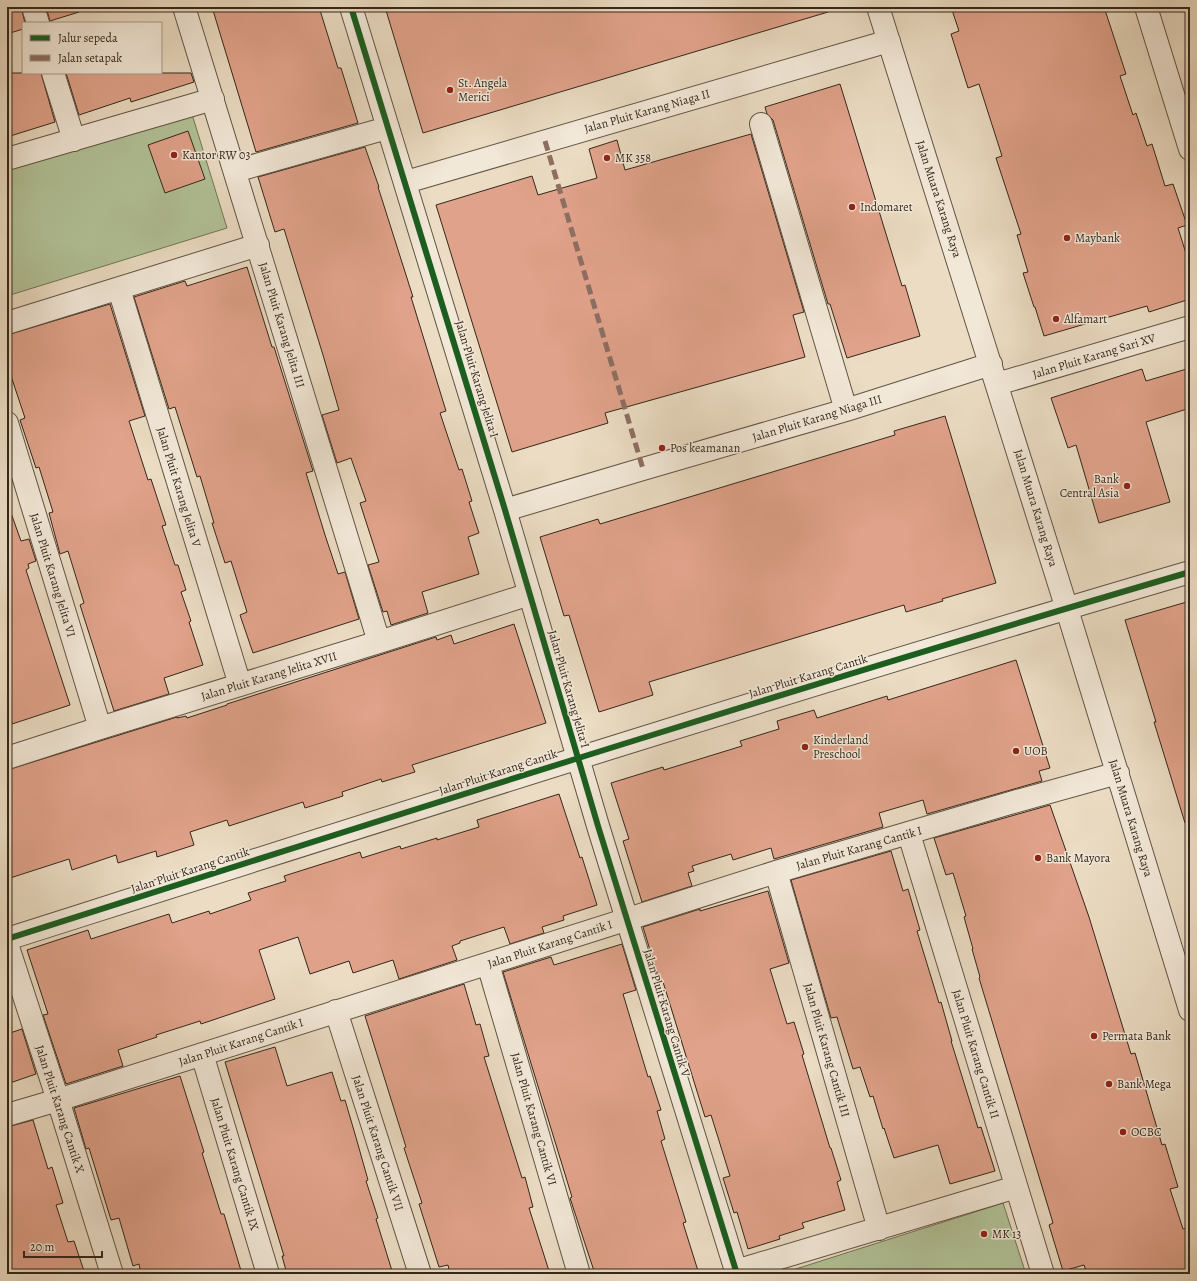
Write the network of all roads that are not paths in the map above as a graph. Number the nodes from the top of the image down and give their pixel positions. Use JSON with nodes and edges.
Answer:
{"nodes":[{"id":1,"x":33,"y":7,"type":"edge"},
{"id":2,"x":184,"y":7,"type":"edge"},
{"id":3,"x":351,"y":7,"type":"edge"},
{"id":4,"x":878,"y":7,"type":"edge"},
{"id":5,"x":1146,"y":7,"type":"edge"},
{"id":6,"x":38,"y":22,"type":"edge"},
{"id":7,"x":889,"y":41,"type":"junction"},
{"id":8,"x":53,"y":74,"type":"edge"},
{"id":9,"x":212,"y":98,"type":"junction"},
{"id":10,"x":761,"y":124,"type":"dead end"},
{"id":11,"x":387,"y":128,"type":"junction"},
{"id":12,"x":74,"y":140,"type":"junction"},
{"id":13,"x":1190,"y":150,"type":"edge"},
{"id":14,"x":7,"y":159,"type":"edge"},
{"id":15,"x":235,"y":171,"type":"junction"},
{"id":16,"x":406,"y":182,"type":"junction"},
{"id":17,"x":258,"y":245,"type":"junction"},
{"id":18,"x":119,"y":289,"type":"junction"},
{"id":19,"x":7,"y":323,"type":"edge"},
{"id":20,"x":1190,"y":327,"type":"edge"},
{"id":21,"x":994,"y":374,"type":"junction"},
{"id":22,"x":846,"y":410,"type":"junction"},
{"id":23,"x":7,"y":423,"type":"edge"},
{"id":24,"x":505,"y":510,"type":"junction"},
{"id":25,"x":1190,"y":572,"type":"edge"},
{"id":26,"x":530,"y":594,"type":"junction"},
{"id":27,"x":1067,"y":608,"type":"junction"},
{"id":28,"x":379,"y":642,"type":"junction"},
{"id":29,"x":240,"y":685,"type":"junction"},
{"id":30,"x":100,"y":728,"type":"junction"},
{"id":31,"x":7,"y":758,"type":"edge"},
{"id":32,"x":577,"y":758,"type":"junction"},
{"id":33,"x":1118,"y":773,"type":"junction"},
{"id":34,"x":909,"y":834,"type":"junction"},
{"id":35,"x":776,"y":872,"type":"junction"},
{"id":36,"x":626,"y":919,"type":"junction"},
{"id":37,"x":7,"y":939,"type":"edge"},
{"id":38,"x":7,"y":944,"type":"edge"},
{"id":39,"x":488,"y":964,"type":"junction"},
{"id":40,"x":1190,"y":1010,"type":"edge"},
{"id":41,"x":336,"y":1011,"type":"junction"},
{"id":42,"x":202,"y":1054,"type":"junction"},
{"id":43,"x":58,"y":1100,"type":"junction"},
{"id":44,"x":7,"y":1115,"type":"edge"},
{"id":45,"x":1016,"y":1187,"type":"junction"},
{"id":46,"x":879,"y":1228,"type":"junction"},
{"id":47,"x":736,"y":1273,"type":"edge"},
{"id":48,"x":112,"y":1274,"type":"edge"},
{"id":49,"x":268,"y":1274,"type":"edge"},
{"id":50,"x":420,"y":1274,"type":"edge"},
{"id":51,"x":580,"y":1274,"type":"edge"},
{"id":52,"x":1043,"y":1274,"type":"edge"}],
"edges":[{"from":1,"to":6,"type":"street"},
{"from":2,"to":9,"type":"street","name":"Jalan Pluit Karang Jelita III"},
{"from":3,"to":11,"type":"street","name":"Jalan Pluit Karang Jelita I"},
{"from":4,"to":7,"type":"street","name":"Jalan Muara Karang Raya"},
{"from":5,"to":13,"type":"street"},
{"from":7,"to":16,"type":"street","name":"Jalan Pluit Karang Niaga II"},
{"from":7,"to":21,"type":"street","name":"Jalan Muara Karang Raya"},
{"from":8,"to":12,"type":"street"},
{"from":9,"to":12,"type":"street"},
{"from":9,"to":15,"type":"street","name":"Jalan Pluit Karang Jelita III"},
{"from":10,"to":22,"type":"street"},
{"from":11,"to":15,"type":"street"},
{"from":11,"to":16,"type":"street","name":"Jalan Pluit Karang Jelita I"},
{"from":12,"to":14,"type":"street"},
{"from":15,"to":17,"type":"street","name":"Jalan Pluit Karang Jelita III"},
{"from":16,"to":24,"type":"street","name":"Jalan Pluit Karang Jelita I"},
{"from":17,"to":18,"type":"street"},
{"from":17,"to":28,"type":"street","name":"Jalan Pluit Karang Jelita III"},
{"from":18,"to":19,"type":"street"},
{"from":18,"to":29,"type":"street","name":"Jalan Pluit Karang Jelita V"},
{"from":20,"to":21,"type":"street","name":"Jalan Pluit Karang Sari XV"},
{"from":21,"to":22,"type":"street","name":"Jalan Pluit Karang Niaga III"},
{"from":21,"to":27,"type":"street","name":"Jalan Muara Karang Raya"},
{"from":22,"to":24,"type":"street","name":"Jalan Pluit Karang Niaga III"},
{"from":23,"to":30,"type":"street","name":"Jalan Pluit Karang Jelita VI"},
{"from":24,"to":26,"type":"street","name":"Jalan Pluit Karang Jelita I"},
{"from":25,"to":27,"type":"street","name":"Jalan Pluit Karang Cantik"},
{"from":26,"to":28,"type":"street","name":"Jalan Pluit Karang Jelita XVII"},
{"from":26,"to":32,"type":"street","name":"Jalan Pluit Karang Jelita I"},
{"from":27,"to":32,"type":"street","name":"Jalan Pluit Karang Cantik"},
{"from":27,"to":33,"type":"street","name":"Jalan Muara Karang Raya"},
{"from":28,"to":29,"type":"street","name":"Jalan Pluit Karang Jelita XVII"},
{"from":29,"to":30,"type":"street","name":"Jalan Pluit Karang Jelita XVII"},
{"from":30,"to":31,"type":"street","name":"Jalan Pluit Karang Jelita XVII"},
{"from":32,"to":36,"type":"street","name":"Jalan Pluit Karang Cantik V"},
{"from":32,"to":37,"type":"street","name":"Jalan Pluit Karang Cantik"},
{"from":33,"to":34,"type":"street","name":"Jalan Pluit Karang Cantik I"},
{"from":33,"to":40,"type":"street","name":"Jalan Muara Karang Raya"},
{"from":34,"to":35,"type":"street","name":"Jalan Pluit Karang Cantik I"},
{"from":34,"to":45,"type":"street","name":"Jalan Pluit Karang Cantik II"},
{"from":35,"to":36,"type":"street","name":"Jalan Pluit Karang Cantik I"},
{"from":35,"to":46,"type":"street","name":"Jalan Pluit Karang Cantik III"},
{"from":36,"to":39,"type":"street","name":"Jalan Pluit Karang Cantik I"},
{"from":36,"to":47,"type":"street","name":"Jalan Pluit Karang Cantik V"},
{"from":38,"to":43,"type":"street","name":"Jalan Pluit Karang Cantik X"},
{"from":39,"to":41,"type":"street","name":"Jalan Pluit Karang Cantik I"},
{"from":39,"to":51,"type":"street","name":"Jalan Pluit Karang Cantik VI"},
{"from":41,"to":42,"type":"street","name":"Jalan Pluit Karang Cantik I"},
{"from":41,"to":50,"type":"street","name":"Jalan Pluit Karang Cantik VII"},
{"from":42,"to":43,"type":"street","name":"Jalan Pluit Karang Cantik I"},
{"from":42,"to":49,"type":"street","name":"Jalan Pluit Karang Cantik IX"},
{"from":43,"to":44,"type":"street","name":"Jalan Pluit Karang Cantik I"},
{"from":43,"to":48,"type":"street","name":"Jalan Pluit Karang Cantik X"},
{"from":45,"to":46,"type":"street"},
{"from":45,"to":52,"type":"street","name":"Jalan Pluit Karang Cantik II"},
{"from":46,"to":47,"type":"street"}]}
